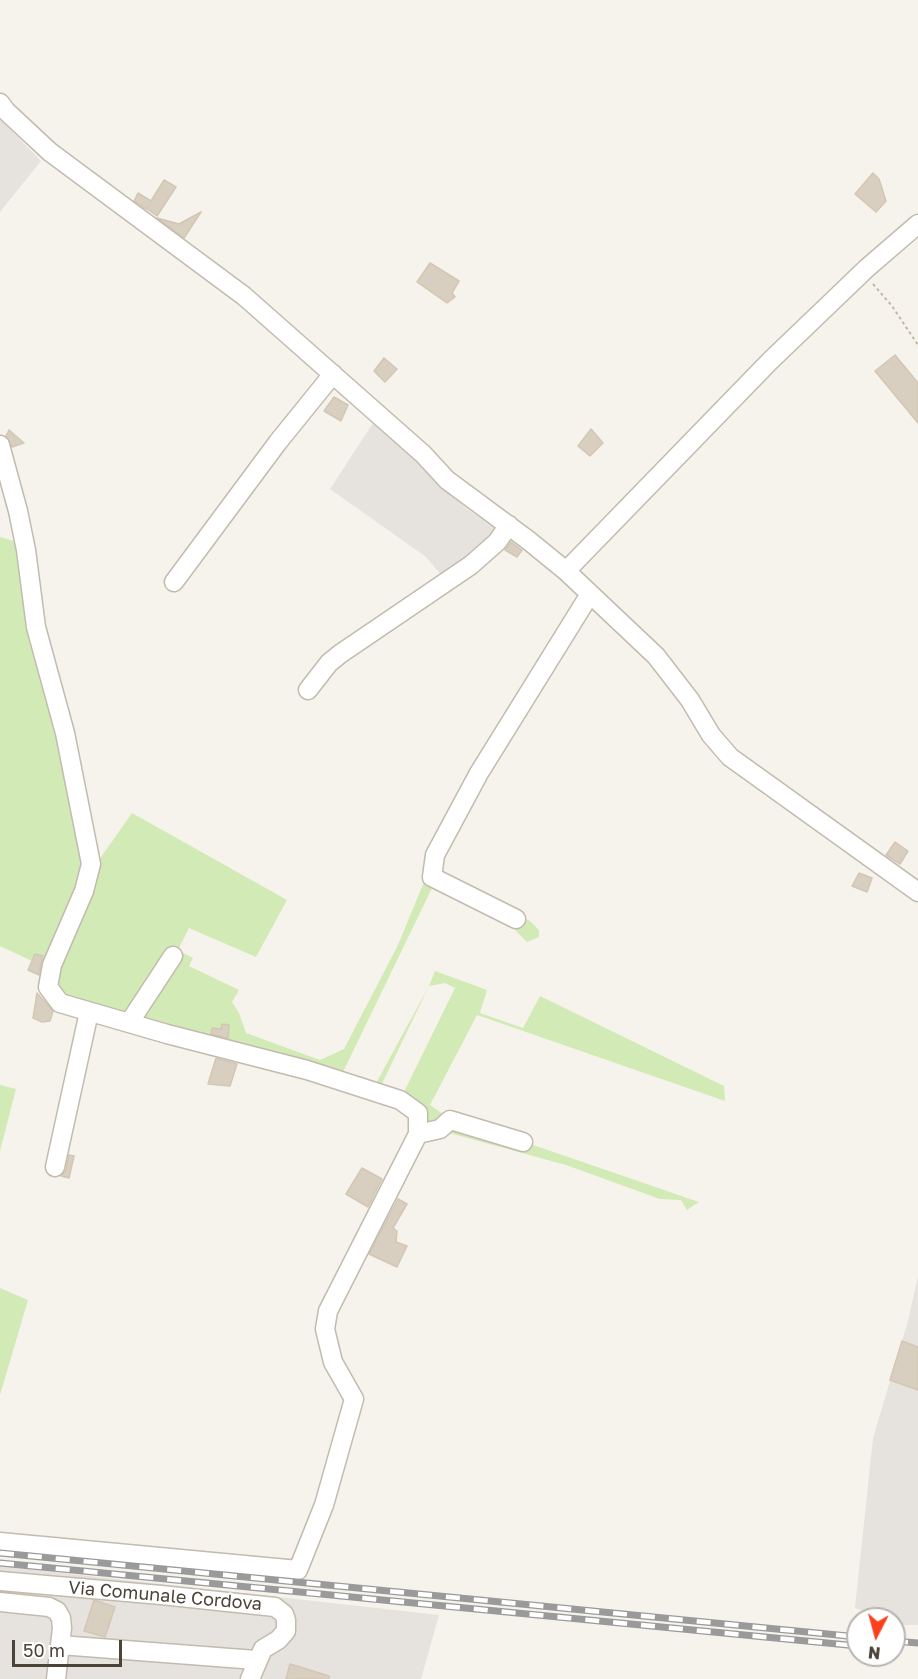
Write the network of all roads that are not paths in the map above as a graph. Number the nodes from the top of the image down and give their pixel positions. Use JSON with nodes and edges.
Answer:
{"nodes":[{"id":1,"x":0,"y":102,"type":"edge"},
{"id":2,"x":918,"y":224,"type":"edge"},
{"id":3,"x":333,"y":374,"type":"junction"},
{"id":4,"x":0,"y":445,"type":"edge"},
{"id":5,"x":509,"y":525,"type":"junction"},
{"id":6,"x":566,"y":572,"type":"junction"},
{"id":7,"x":174,"y":582,"type":"dead end"},
{"id":8,"x":590,"y":594,"type":"junction"},
{"id":9,"x":308,"y":690,"type":"dead end"},
{"id":10,"x":918,"y":892,"type":"edge"},
{"id":11,"x":516,"y":919,"type":"dead end"},
{"id":12,"x":173,"y":956,"type":"dead end"},
{"id":13,"x":89,"y":1012,"type":"junction"},
{"id":14,"x":129,"y":1023,"type":"junction"},
{"id":15,"x":418,"y":1134,"type":"junction"},
{"id":16,"x":523,"y":1142,"type":"dead end"},
{"id":17,"x":55,"y":1167,"type":"dead end"},
{"id":18,"x":0,"y":1542,"type":"edge"},
{"id":19,"x":0,"y":1581,"type":"edge"},
{"id":20,"x":0,"y":1602,"type":"edge"},
{"id":21,"x":60,"y":1645,"type":"junction"},
{"id":22,"x":256,"y":1660,"type":"junction"},
{"id":23,"x":56,"y":1679,"type":"edge"},
{"id":24,"x":250,"y":1679,"type":"edge"}],
"edges":[{"from":1,"to":3,"type":"street"},
{"from":2,"to":6,"type":"street"},
{"from":3,"to":5,"type":"street"},
{"from":3,"to":7,"type":"street"},
{"from":4,"to":13,"type":"street"},
{"from":5,"to":6,"type":"street"},
{"from":5,"to":9,"type":"street"},
{"from":6,"to":8,"type":"street"},
{"from":8,"to":10,"type":"street"},
{"from":8,"to":11,"type":"street"},
{"from":12,"to":14,"type":"street"},
{"from":13,"to":14,"type":"street"},
{"from":13,"to":17,"type":"street"},
{"from":14,"to":15,"type":"street"},
{"from":15,"to":16,"type":"street"},
{"from":15,"to":18,"type":"street"},
{"from":19,"to":22,"type":"street","name":"Via Comunale Cordova"},
{"from":20,"to":21,"type":"street"},
{"from":21,"to":22,"type":"street"},
{"from":21,"to":23,"type":"street"},
{"from":22,"to":24,"type":"street","name":"Via Comunale Cordova"}]}
